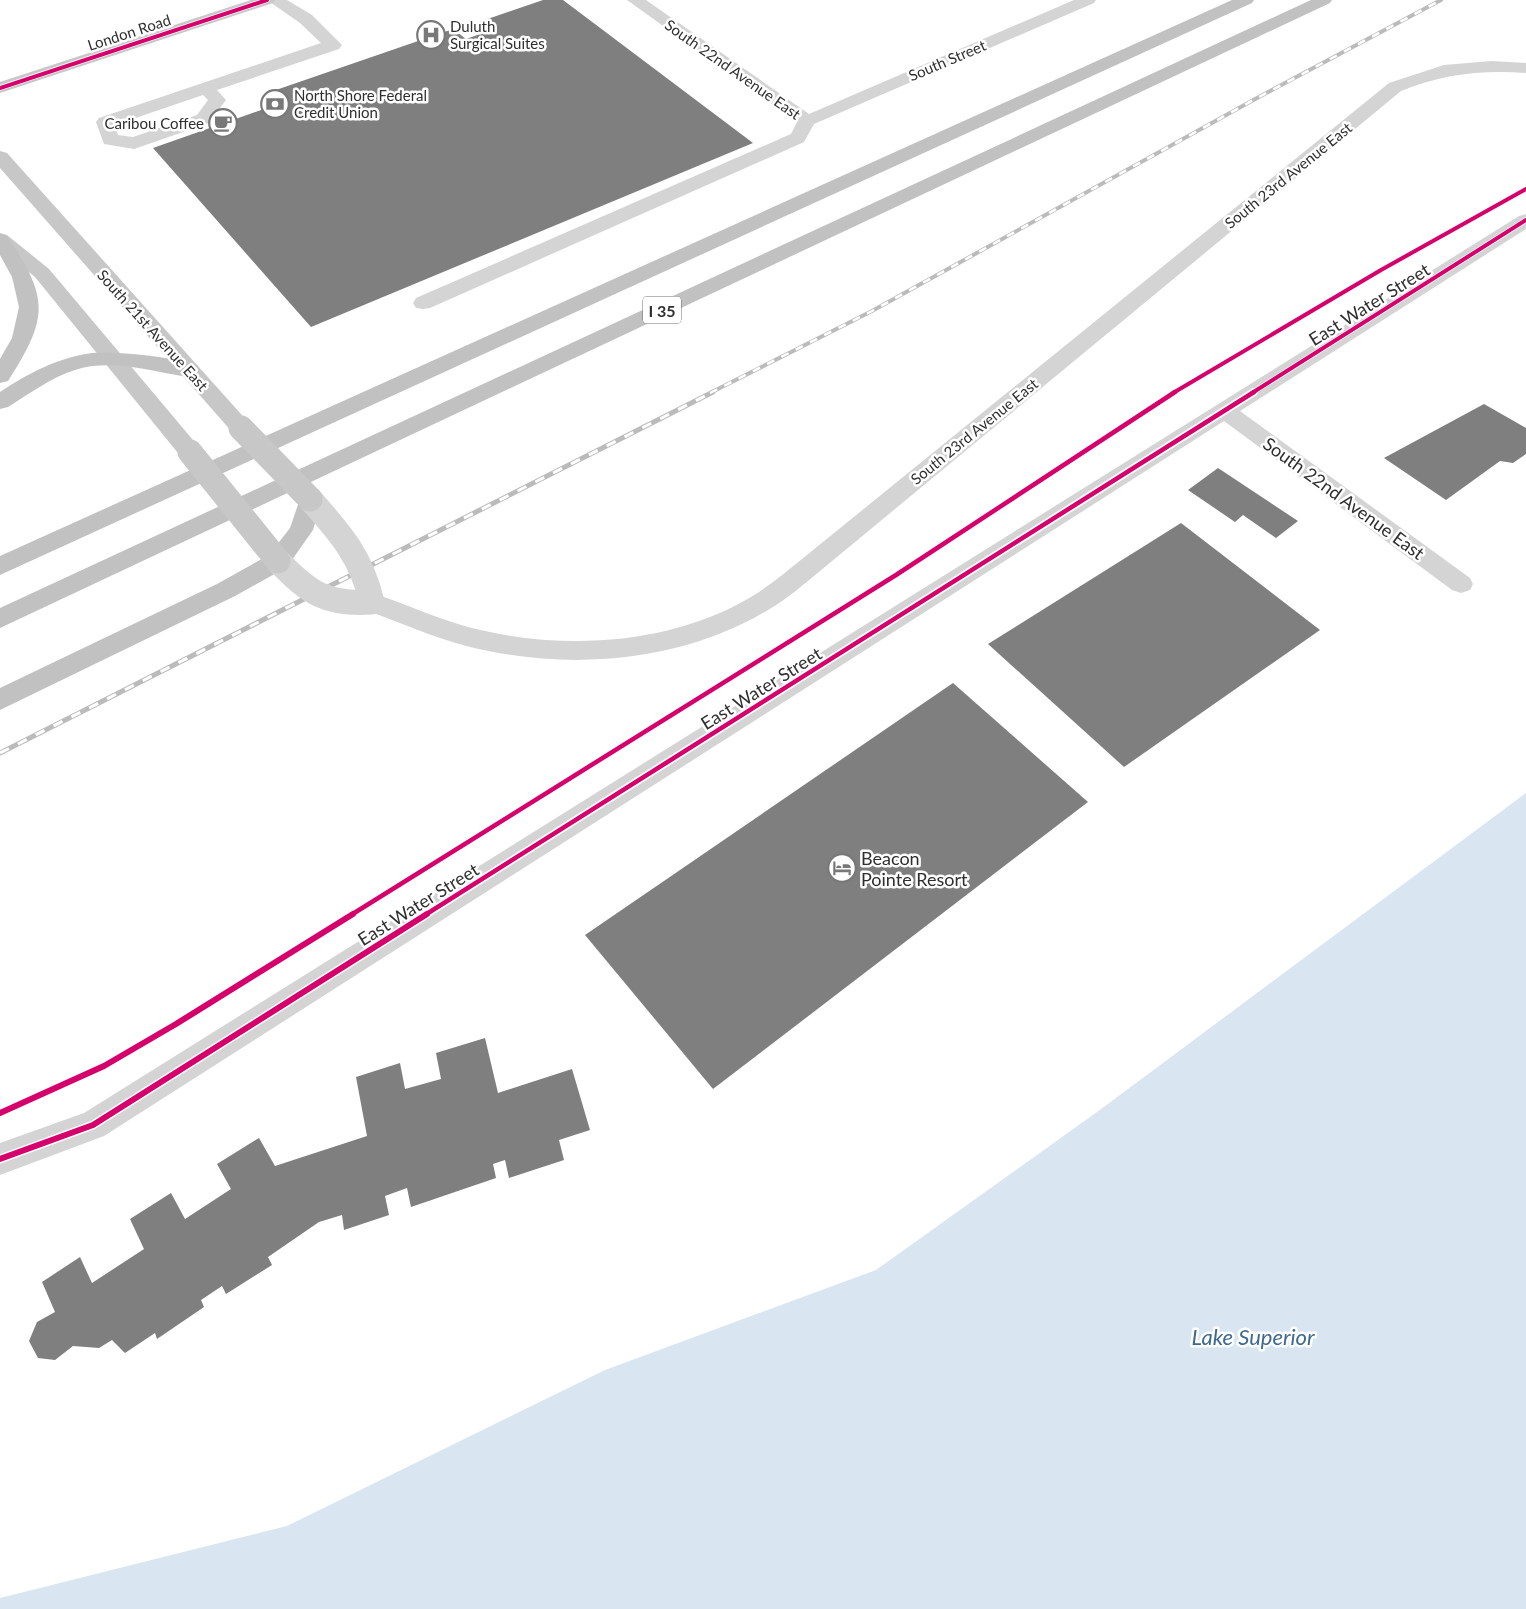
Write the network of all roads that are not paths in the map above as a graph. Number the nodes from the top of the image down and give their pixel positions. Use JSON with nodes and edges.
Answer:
{"nodes":[{"id":1,"x":267,"y":0,"type":"edge"},
{"id":2,"x":275,"y":0,"type":"edge"},
{"id":3,"x":635,"y":0,"type":"edge"},
{"id":4,"x":1088,"y":0,"type":"edge"},
{"id":5,"x":1246,"y":0,"type":"edge"},
{"id":6,"x":1324,"y":0,"type":"edge"},
{"id":7,"x":1526,"y":68,"type":"edge"},
{"id":8,"x":0,"y":88,"type":"edge"},
{"id":9,"x":206,"y":88,"type":"junction"},
{"id":10,"x":806,"y":121,"type":"junction"},
{"id":11,"x":0,"y":157,"type":"edge"},
{"id":12,"x":1526,"y":220,"type":"edge"},
{"id":13,"x":0,"y":239,"type":"edge"},
{"id":14,"x":424,"y":302,"type":"dead end"},
{"id":15,"x":112,"y":360,"type":"junction"},
{"id":16,"x":189,"y":370,"type":"junction"},
{"id":17,"x":0,"y":376,"type":"edge"},
{"id":18,"x":0,"y":402,"type":"edge"},
{"id":19,"x":1226,"y":412,"type":"junction"},
{"id":20,"x":310,"y":499,"type":"junction"},
{"id":21,"x":278,"y":561,"type":"junction"},
{"id":22,"x":0,"y":566,"type":"edge"},
{"id":23,"x":1462,"y":584,"type":"dead end"},
{"id":24,"x":372,"y":602,"type":"junction"},
{"id":25,"x":0,"y":619,"type":"edge"},
{"id":26,"x":0,"y":700,"type":"edge"},
{"id":27,"x":0,"y":1159,"type":"edge"}],
"edges":[{"from":1,"to":8,"type":"main road","name":"London Road"},
{"from":2,"to":9,"type":"street"},
{"from":3,"to":10,"type":"street","name":"South 22nd Avenue East"},
{"from":4,"to":10,"type":"street","name":"South Street"},
{"from":5,"to":22,"type":"highway","number":"I 35"},
{"from":6,"to":25,"type":"highway","number":"I 35"},
{"from":7,"to":24,"type":"street","name":"South 23rd Avenue East"},
{"from":9,"to":9,"type":"street"},
{"from":10,"to":14,"type":"street"},
{"from":11,"to":16,"type":"main road","name":"South 21st Avenue East"},
{"from":12,"to":19,"type":"street","name":"East Water Street"},
{"from":13,"to":15,"type":"main road"},
{"from":13,"to":17,"type":"highway"},
{"from":15,"to":16,"type":"highway"},
{"from":15,"to":18,"type":"highway"},
{"from":15,"to":21,"type":"main road","bridge":true},
{"from":16,"to":20,"type":"main road","name":"South 21st Avenue East","bridge":true},
{"from":19,"to":23,"type":"street","name":"South 22nd Avenue East"},
{"from":19,"to":27,"type":"street","name":"East Water Street"},
{"from":20,"to":21,"type":"highway"},
{"from":20,"to":24,"type":"street","bridge":true},
{"from":21,"to":24,"type":"street","name":"South 23rd Avenue East","bridge":true},
{"from":21,"to":26,"type":"highway"}]}
